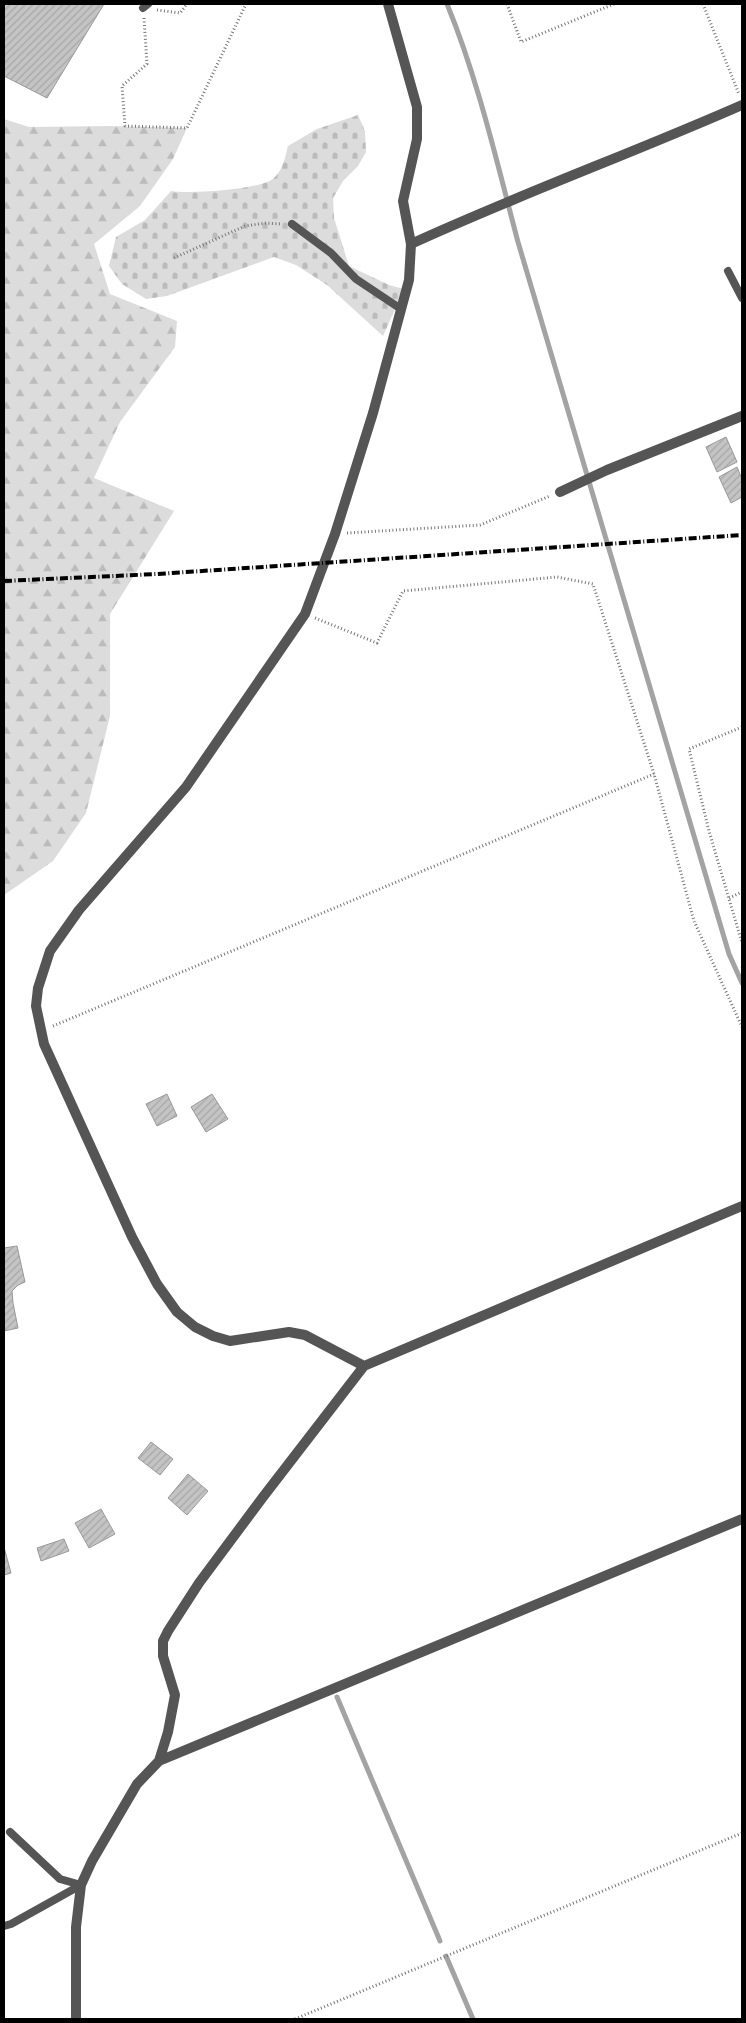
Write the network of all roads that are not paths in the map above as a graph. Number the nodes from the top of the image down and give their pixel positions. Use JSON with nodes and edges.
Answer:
{"nodes":[{"id":1,"x":388,"y":4,"type":"edge"},
{"id":2,"x":742,"y":103,"type":"edge"},
{"id":3,"x":292,"y":224,"type":"road end"},
{"id":4,"x":411,"y":244,"type":"junction"},
{"id":5,"x":728,"y":271,"type":"dead end"},
{"id":6,"x":742,"y":298,"type":"edge"},
{"id":7,"x":402,"y":309,"type":"junction"},
{"id":8,"x":742,"y":416,"type":"edge"},
{"id":9,"x":560,"y":492,"type":"road end"},
{"id":10,"x":742,"y":1206,"type":"edge"},
{"id":11,"x":364,"y":1366,"type":"junction"},
{"id":12,"x":742,"y":1519,"type":"edge"},
{"id":13,"x":159,"y":1761,"type":"junction"},
{"id":14,"x":10,"y":1832,"type":"dead end"},
{"id":15,"x":81,"y":1885,"type":"junction"},
{"id":16,"x":4,"y":1926,"type":"edge"},
{"id":17,"x":76,"y":2019,"type":"edge"}],
"edges":[{"from":1,"to":4,"type":"street"},
{"from":2,"to":4,"type":"street"},
{"from":3,"to":7,"type":"lane"},
{"from":4,"to":7,"type":"street"},
{"from":5,"to":6,"type":"lane"},
{"from":7,"to":11,"type":"street"},
{"from":8,"to":9,"type":"street"},
{"from":10,"to":11,"type":"street"},
{"from":11,"to":13,"type":"street"},
{"from":12,"to":13,"type":"street"},
{"from":13,"to":15,"type":"street"},
{"from":14,"to":15,"type":"lane"},
{"from":15,"to":16,"type":"lane"},
{"from":15,"to":17,"type":"street"}]}
